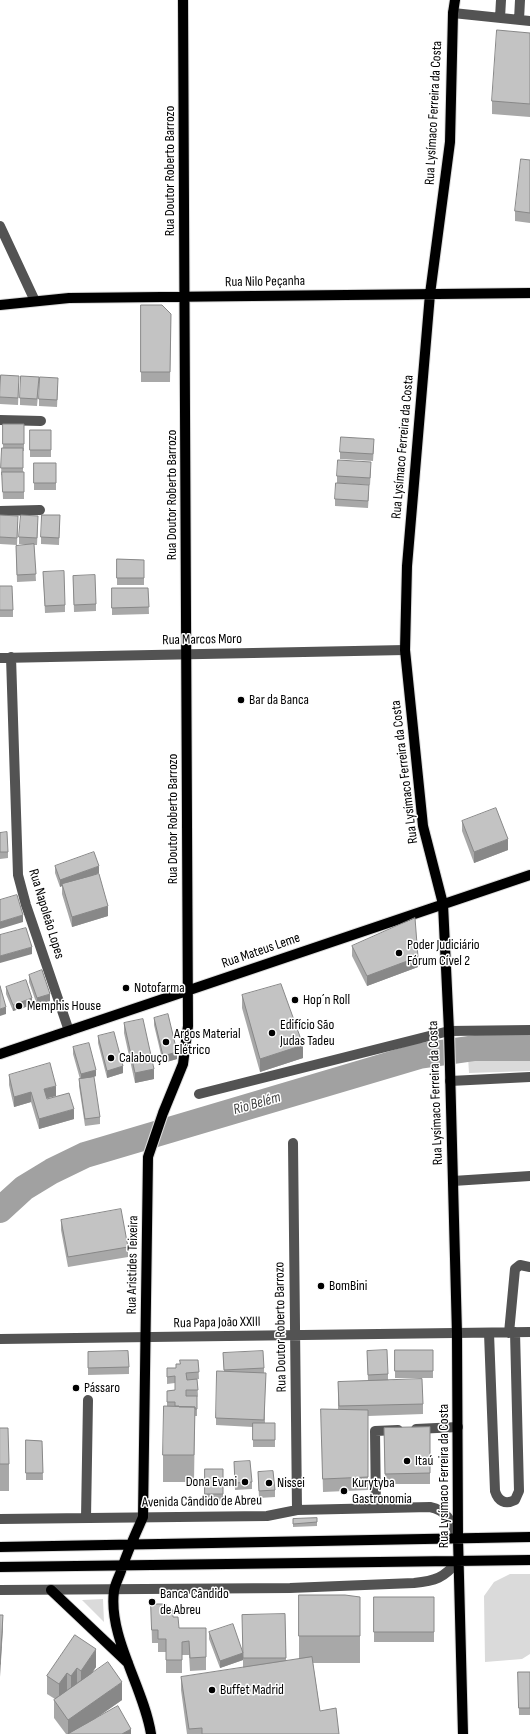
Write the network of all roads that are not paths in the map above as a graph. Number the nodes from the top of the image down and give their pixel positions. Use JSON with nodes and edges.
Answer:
{"nodes":[{"id":1,"x":183,"y":0,"type":"edge"},
{"id":2,"x":454,"y":0,"type":"edge"},
{"id":3,"x":501,"y":0,"type":"edge"},
{"id":4,"x":520,"y":0,"type":"edge"},
{"id":5,"x":453,"y":13,"type":"junction"},
{"id":6,"x":500,"y":18,"type":"junction"},
{"id":7,"x":519,"y":20,"type":"junction"},
{"id":8,"x":530,"y":21,"type":"edge"},
{"id":9,"x":0,"y":226,"type":"edge"},
{"id":10,"x":530,"y":293,"type":"edge"},
{"id":11,"x":430,"y":294,"type":"junction"},
{"id":12,"x":185,"y":297,"type":"junction"},
{"id":13,"x":35,"y":301,"type":"junction"},
{"id":14,"x":0,"y":305,"type":"edge"},
{"id":15,"x":0,"y":420,"type":"edge"},
{"id":16,"x":41,"y":421,"type":"dead end"},
{"id":17,"x":40,"y":510,"type":"dead end"},
{"id":18,"x":0,"y":512,"type":"edge"},
{"id":19,"x":405,"y":650,"type":"junction"},
{"id":20,"x":186,"y":654,"type":"junction"},
{"id":21,"x":0,"y":658,"type":"edge"},
{"id":22,"x":11,"y":658,"type":"junction"},
{"id":23,"x":530,"y":875,"type":"edge"},
{"id":24,"x":443,"y":904,"type":"junction"},
{"id":25,"x":188,"y":991,"type":"junction"},
{"id":26,"x":530,"y":1030,"type":"edge"},
{"id":27,"x":69,"y":1031,"type":"junction"},
{"id":28,"x":449,"y":1031,"type":"junction"},
{"id":29,"x":0,"y":1054,"type":"edge"},
{"id":30,"x":530,"y":1077,"type":"edge"},
{"id":31,"x":450,"y":1081,"type":"junction"},
{"id":32,"x":199,"y":1094,"type":"dead end"},
{"id":33,"x":293,"y":1143,"type":"dead end"},
{"id":34,"x":530,"y":1176,"type":"edge"},
{"id":35,"x":453,"y":1181,"type":"junction"},
{"id":36,"x":530,"y":1267,"type":"edge"},
{"id":37,"x":512,"y":1332,"type":"junction"},
{"id":38,"x":530,"y":1332,"type":"edge"},
{"id":39,"x":490,"y":1333,"type":"junction"},
{"id":40,"x":457,"y":1334,"type":"junction"},
{"id":41,"x":295,"y":1335,"type":"junction"},
{"id":42,"x":146,"y":1338,"type":"junction"},
{"id":43,"x":0,"y":1339,"type":"edge"},
{"id":44,"x":88,"y":1400,"type":"dead end"},
{"id":45,"x":458,"y":1427,"type":"junction"},
{"id":46,"x":376,"y":1508,"type":"junction"},
{"id":47,"x":297,"y":1510,"type":"junction"},
{"id":48,"x":143,"y":1517,"type":"junction"},
{"id":49,"x":86,"y":1518,"type":"junction"},
{"id":50,"x":0,"y":1519,"type":"edge"},
{"id":51,"x":530,"y":1537,"type":"edge"},
{"id":52,"x":458,"y":1538,"type":"junction"},
{"id":53,"x":130,"y":1544,"type":"junction"},
{"id":54,"x":0,"y":1547,"type":"edge"},
{"id":55,"x":530,"y":1560,"type":"edge"},
{"id":56,"x":458,"y":1561,"type":"junction"},
{"id":57,"x":123,"y":1565,"type":"junction"},
{"id":58,"x":0,"y":1567,"type":"edge"},
{"id":59,"x":114,"y":1589,"type":"junction"},
{"id":60,"x":0,"y":1590,"type":"edge"},
{"id":61,"x":51,"y":1590,"type":"junction"},
{"id":62,"x":129,"y":1664,"type":"junction"},
{"id":63,"x":151,"y":1734,"type":"edge"},
{"id":64,"x":463,"y":1734,"type":"edge"}],
"edges":[{"from":1,"to":12,"type":"main road","name":"Rua Doutor Roberto Barrozo"},
{"from":2,"to":5,"type":"main road","name":"Rua Lysímaco Ferreira da Costa"},
{"from":3,"to":6,"type":"street"},
{"from":4,"to":7,"type":"street"},
{"from":5,"to":6,"type":"street"},
{"from":5,"to":11,"type":"main road","name":"Rua Lysímaco Ferreira da Costa"},
{"from":6,"to":7,"type":"street"},
{"from":7,"to":8,"type":"street"},
{"from":9,"to":13,"type":"street"},
{"from":10,"to":11,"type":"main road","name":"Rua Nilo Peçanha"},
{"from":11,"to":12,"type":"main road","name":"Rua Nilo Peçanha"},
{"from":11,"to":19,"type":"main road","name":"Rua Lysímaco Ferreira da Costa"},
{"from":12,"to":13,"type":"main road","name":"Rua Nilo Peçanha"},
{"from":12,"to":20,"type":"main road","name":"Rua Doutor Roberto Barrozo"},
{"from":13,"to":14,"type":"main road","name":"Rua Nilo Peçanha"},
{"from":15,"to":16,"type":"street"},
{"from":17,"to":18,"type":"street"},
{"from":19,"to":20,"type":"street","name":"Rua Marcos Moro"},
{"from":19,"to":24,"type":"main road","name":"Rua Lysímaco Ferreira da Costa"},
{"from":20,"to":22,"type":"street","name":"Rua Marcos Moro"},
{"from":20,"to":25,"type":"main road","name":"Rua Doutor Roberto Barrozo"},
{"from":21,"to":22,"type":"street","name":"Rua Marcos Moro"},
{"from":22,"to":27,"type":"street","name":"Rua Napoleão Lopes"},
{"from":23,"to":24,"type":"main road","name":"Rua Mateus Leme"},
{"from":24,"to":25,"type":"main road","name":"Rua Mateus Leme"},
{"from":24,"to":28,"type":"main road","name":"Rua Lysímaco Ferreira da Costa"},
{"from":25,"to":27,"type":"main road","name":"Rua Mateus Leme"},
{"from":25,"to":42,"type":"main road","name":"Rua Aristides Teixeira"},
{"from":26,"to":28,"type":"street"},
{"from":27,"to":29,"type":"main road","name":"Rua Mateus Leme"},
{"from":28,"to":31,"type":"main road","name":"Rua Lysímaco Ferreira da Costa"},
{"from":28,"to":32,"type":"street"},
{"from":30,"to":31,"type":"street"},
{"from":31,"to":35,"type":"main road","name":"Rua Lysímaco Ferreira da Costa"},
{"from":33,"to":41,"type":"street","name":"Rua Doutor Roberto Barrozo"},
{"from":34,"to":35,"type":"street"},
{"from":35,"to":40,"type":"main road","name":"Rua Lysímaco Ferreira da Costa"},
{"from":36,"to":37,"type":"street"},
{"from":37,"to":38,"type":"street","name":"Rua Papa João XXIII"},
{"from":37,"to":39,"type":"street","name":"Rua Papa João XXIII"},
{"from":37,"to":39,"type":"street"},
{"from":39,"to":40,"type":"street","name":"Rua Papa João XXIII"},
{"from":40,"to":41,"type":"street","name":"Rua Papa João XXIII"},
{"from":40,"to":45,"type":"main road","name":"Rua Lysímaco Ferreira da Costa"},
{"from":41,"to":42,"type":"street","name":"Rua Papa João XXIII"},
{"from":41,"to":47,"type":"street","name":"Rua Doutor Roberto Barrozo"},
{"from":42,"to":43,"type":"street","name":"Rua Papa João XXIII"},
{"from":42,"to":48,"type":"main road","name":"Rua Aristides Teixeira"},
{"from":44,"to":49,"type":"street"},
{"from":45,"to":46,"type":"street"},
{"from":45,"to":52,"type":"main road","name":"Rua Lysímaco Ferreira da Costa"},
{"from":46,"to":47,"type":"street","name":"Avenida Cândido de Abreu"},
{"from":46,"to":52,"type":"street","name":"Avenida Cândido de Abreu"},
{"from":47,"to":48,"type":"street","name":"Avenida Cândido de Abreu"},
{"from":48,"to":49,"type":"street","name":"Avenida Cândido de Abreu"},
{"from":48,"to":53,"type":"main road","name":"Rua Aristides Teixeira"},
{"from":49,"to":50,"type":"street","name":"Avenida Cândido de Abreu"},
{"from":51,"to":52,"type":"main road"},
{"from":52,"to":53,"type":"main road"},
{"from":52,"to":56,"type":"main road","name":"Rua Lysímaco Ferreira da Costa"},
{"from":53,"to":54,"type":"main road"},
{"from":53,"to":57,"type":"main road","name":"Rua Aristides Teixeira"},
{"from":55,"to":56,"type":"main road"},
{"from":56,"to":57,"type":"main road"},
{"from":56,"to":59,"type":"street"},
{"from":56,"to":64,"type":"main road","name":"Rua Lysímaco Ferreira da Costa"},
{"from":57,"to":58,"type":"main road"},
{"from":57,"to":59,"type":"main road","name":"Rua Aristides Teixeira"},
{"from":59,"to":61,"type":"street"},
{"from":59,"to":62,"type":"main road"},
{"from":60,"to":61,"type":"street"},
{"from":61,"to":62,"type":"main road"},
{"from":62,"to":63,"type":"main road"}]}
